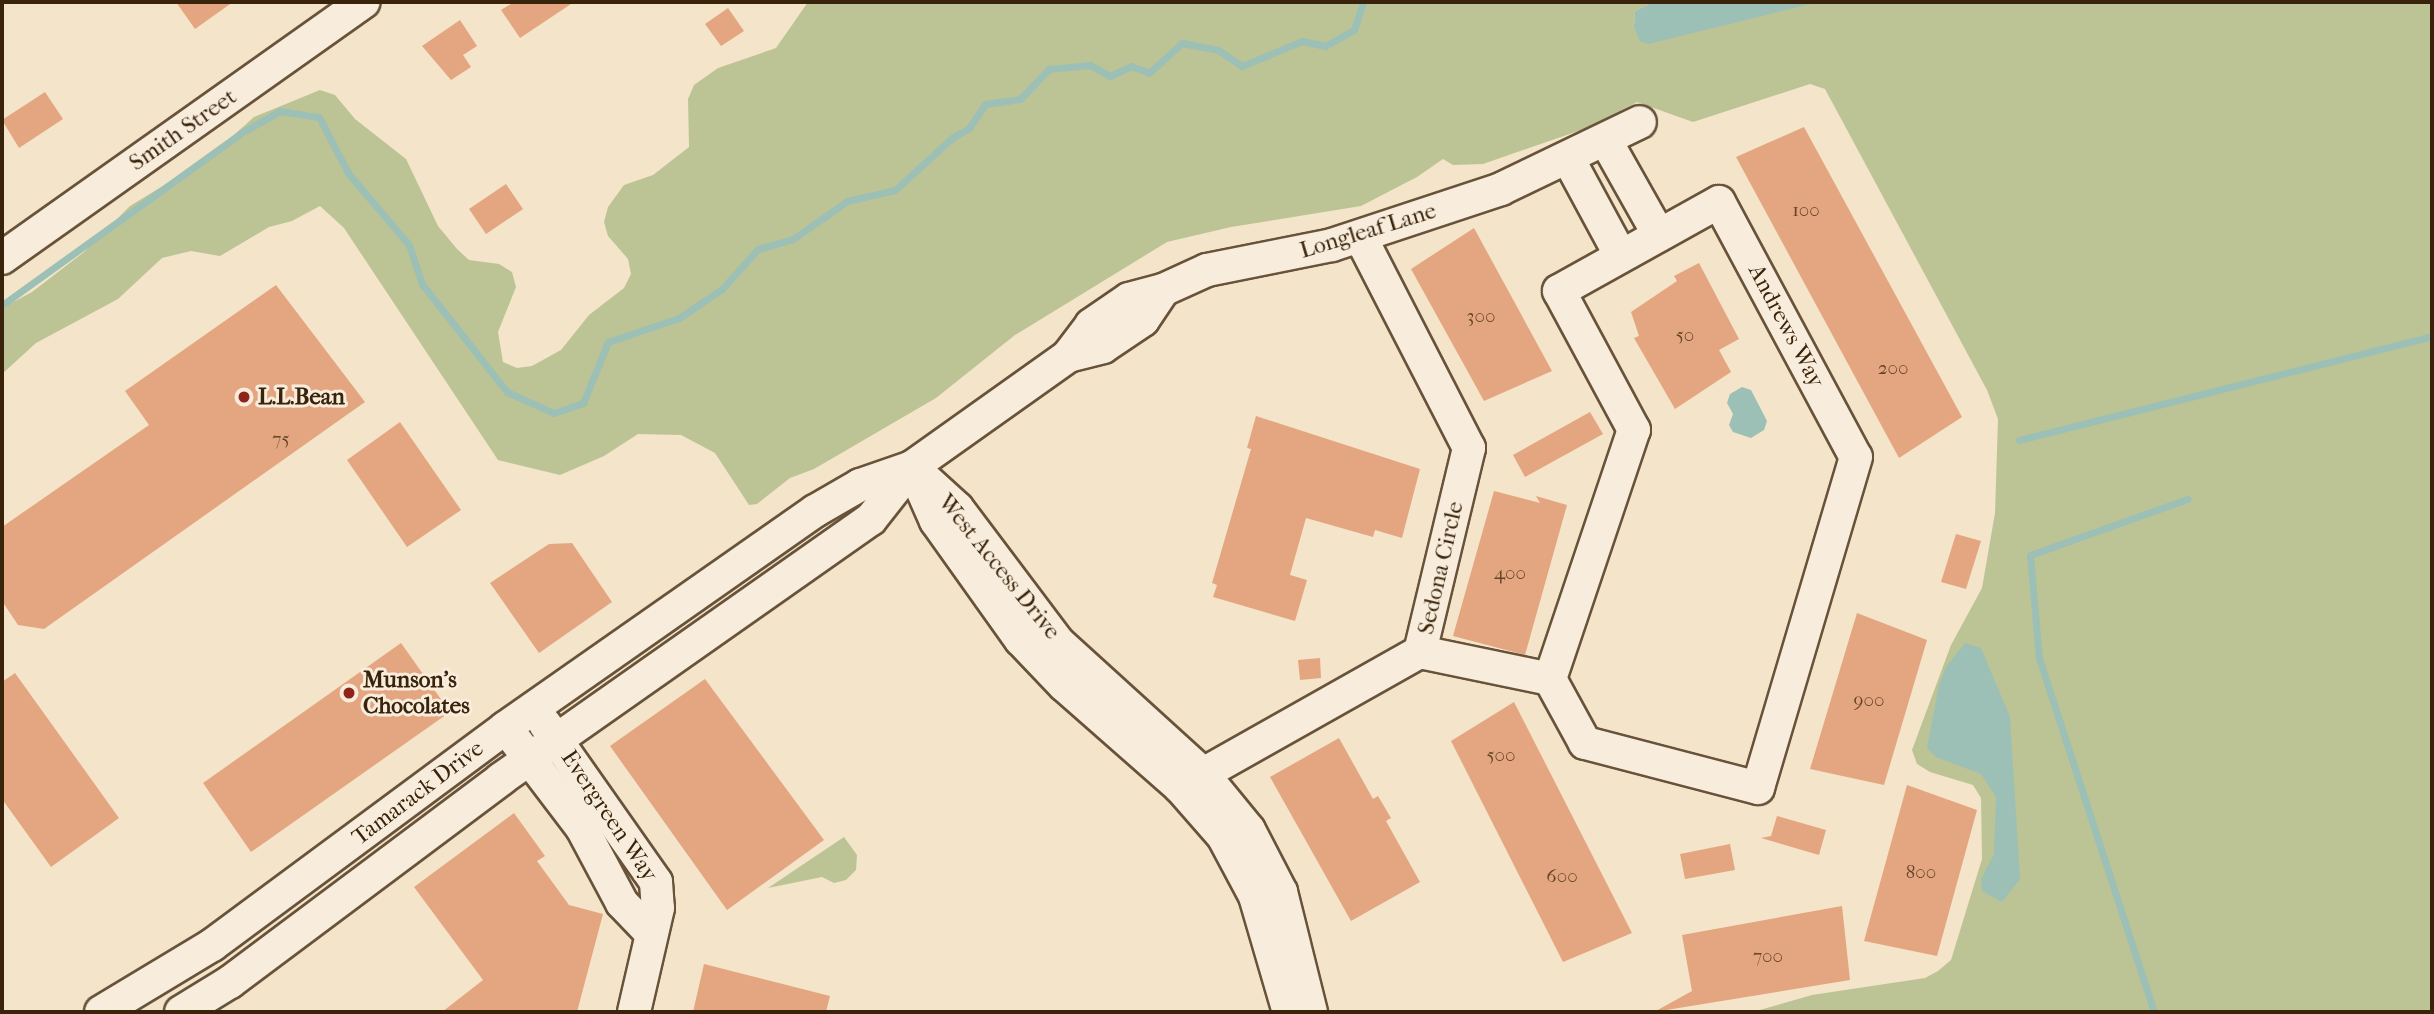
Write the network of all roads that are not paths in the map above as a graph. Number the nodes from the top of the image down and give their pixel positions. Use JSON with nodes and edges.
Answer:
{"nodes":[{"id":1,"x":364,"y":2,"type":"edge"},
{"id":2,"x":1640,"y":122,"type":"dead end"},
{"id":3,"x":1605,"y":141,"type":"junction"},
{"id":4,"x":1569,"y":160,"type":"junction"},
{"id":5,"x":1659,"y":235,"type":"junction"},
{"id":6,"x":1360,"y":236,"type":"junction"},
{"id":7,"x":1621,"y":256,"type":"junction"},
{"id":8,"x":2,"y":258,"type":"edge"},
{"id":9,"x":912,"y":467,"type":"junction"},
{"id":10,"x":732,"y":569,"type":"junction"},
{"id":11,"x":754,"y":601,"type":"junction"},
{"id":12,"x":1420,"y":652,"type":"junction"},
{"id":13,"x":1550,"y":679,"type":"junction"},
{"id":14,"x":533,"y":709,"type":"junction"},
{"id":15,"x":505,"y":728,"type":"junction"},
{"id":16,"x":558,"y":739,"type":"junction"},
{"id":17,"x":530,"y":759,"type":"junction"},
{"id":18,"x":1191,"y":780,"type":"junction"},
{"id":19,"x":649,"y":931,"type":"junction"},
{"id":20,"x":102,"y":1012,"type":"edge"},
{"id":21,"x":181,"y":1012,"type":"edge"},
{"id":22,"x":634,"y":1012,"type":"edge"},
{"id":23,"x":1289,"y":1012,"type":"edge"},
{"id":24,"x":1311,"y":1012,"type":"edge"}],
"edges":[{"from":1,"to":8,"type":"street","name":"Smith Street"},
{"from":2,"to":3,"type":"street","name":"Longleaf Lane"},
{"from":3,"to":4,"type":"street","name":"Longleaf Lane"},
{"from":3,"to":5,"type":"street"},
{"from":4,"to":6,"type":"street","name":"Longleaf Lane"},
{"from":4,"to":7,"type":"street"},
{"from":5,"to":7,"type":"street","name":"Andrews Way"},
{"from":5,"to":13,"type":"street","name":"Andrews Way"},
{"from":6,"to":9,"type":"street","name":"Longleaf Lane"},
{"from":6,"to":12,"type":"street","name":"Sedona Circle"},
{"from":7,"to":13,"type":"street","name":"Andrews Way"},
{"from":9,"to":10,"type":"street","name":"Tamarack Drive"},
{"from":9,"to":11,"type":"street","name":"Tamarack Drive"},
{"from":9,"to":18,"type":"street","name":"West Access Drive"},
{"from":10,"to":11,"type":"street"},
{"from":10,"to":14,"type":"street","name":"Tamarack Drive"},
{"from":11,"to":16,"type":"street","name":"Tamarack Drive"},
{"from":12,"to":13,"type":"street"},
{"from":12,"to":18,"type":"street","name":"Sedona Circle"},
{"from":14,"to":15,"type":"street","name":"Tamarack Drive"},
{"from":14,"to":16,"type":"street","name":"Evergreen Way"},
{"from":15,"to":17,"type":"street","name":"Evergreen Way"},
{"from":15,"to":20,"type":"street","name":"Tamarack Drive"},
{"from":16,"to":17,"type":"street","name":"Tamarack Drive"},
{"from":16,"to":19,"type":"street","name":"Evergreen Way"},
{"from":17,"to":19,"type":"street","name":"Evergreen Way"},
{"from":17,"to":21,"type":"street","name":"Tamarack Drive"},
{"from":18,"to":23,"type":"street","name":"West Access Drive"},
{"from":18,"to":24,"type":"street","name":"West Access Drive"},
{"from":19,"to":22,"type":"street","name":"Evergreen Way"}]}
